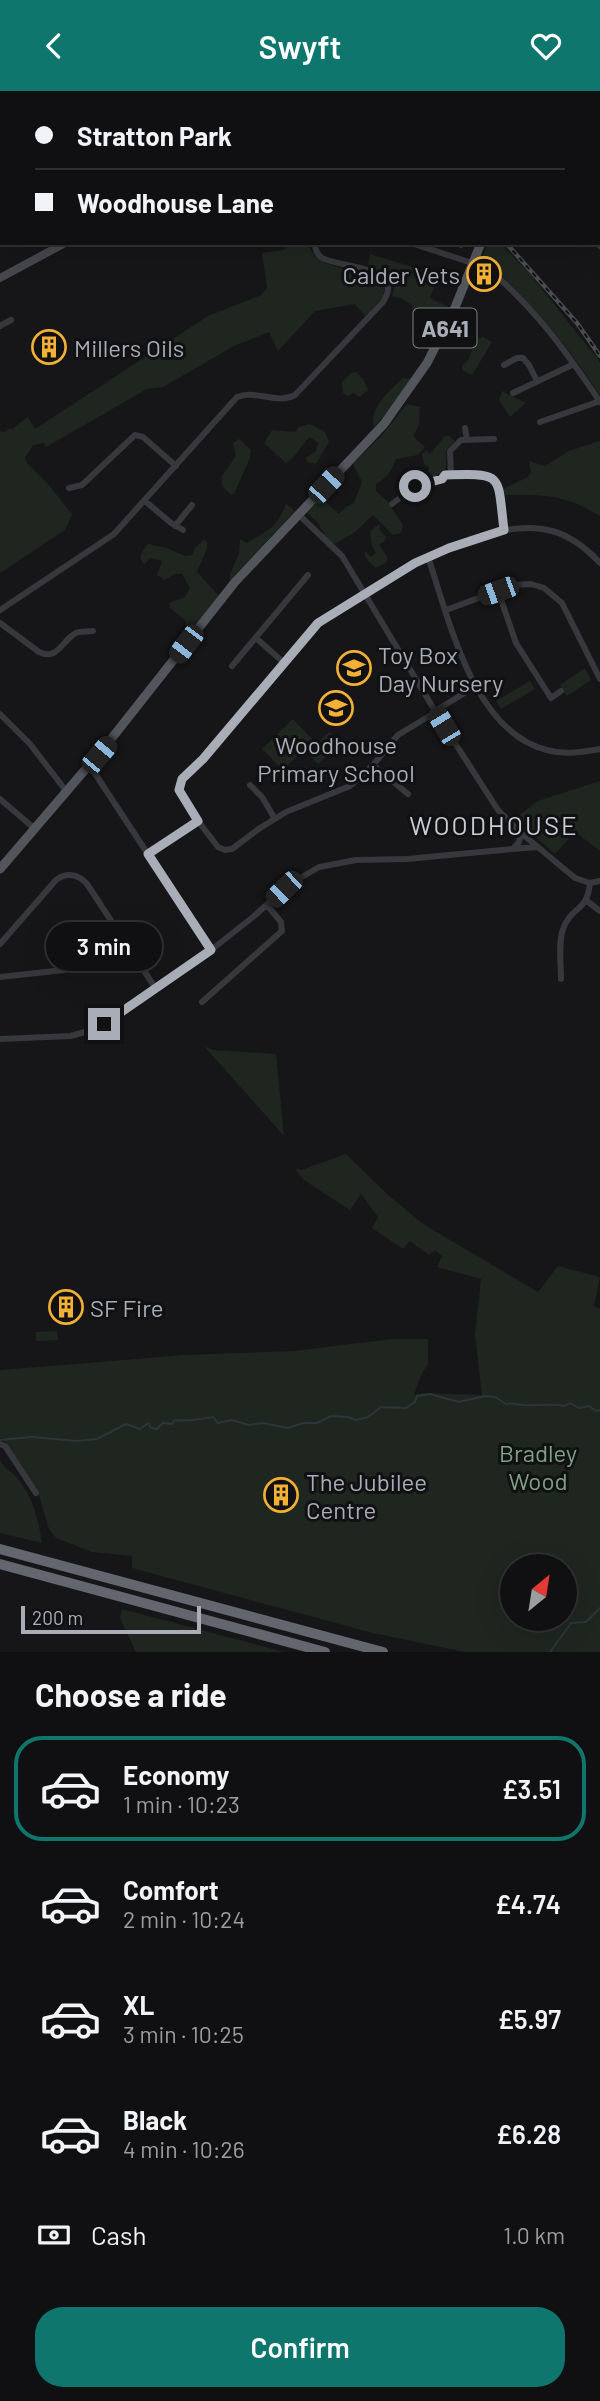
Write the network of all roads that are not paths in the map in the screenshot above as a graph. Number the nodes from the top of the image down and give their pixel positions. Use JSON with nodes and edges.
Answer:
{"nodes":[{"id":1,"x":61,"y":245,"type":"edge"},
{"id":2,"x":316,"y":245,"type":"edge"},
{"id":3,"x":418,"y":245,"type":"edge"},
{"id":4,"x":480,"y":245,"type":"edge"},
{"id":5,"x":473,"y":261,"type":"junction"},
{"id":6,"x":0,"y":278,"type":"edge"},
{"id":7,"x":11,"y":320,"type":"dead end"},
{"id":8,"x":0,"y":326,"type":"edge"},
{"id":9,"x":574,"y":364,"type":"junction"},
{"id":10,"x":504,"y":365,"type":"dead end"},
{"id":11,"x":537,"y":381,"type":"junction"},
{"id":12,"x":513,"y":393,"type":"dead end"},
{"id":13,"x":600,"y":401,"type":"edge"},
{"id":14,"x":540,"y":422,"type":"dead end"},
{"id":15,"x":465,"y":428,"type":"dead end"},
{"id":16,"x":494,"y":439,"type":"dead end"},
{"id":17,"x":467,"y":440,"type":"junction"},
{"id":18,"x":176,"y":466,"type":"junction"},
{"id":19,"x":451,"y":475,"type":"junction"},
{"id":20,"x":72,"y":490,"type":"dead end"},
{"id":21,"x":145,"y":501,"type":"junction"},
{"id":22,"x":392,"y":504,"type":"dead end"},
{"id":23,"x":192,"y":505,"type":"dead end"},
{"id":24,"x":299,"y":515,"type":"junction"},
{"id":25,"x":175,"y":526,"type":"junction"},
{"id":26,"x":183,"y":530,"type":"dead end"},
{"id":27,"x":504,"y":530,"type":"junction"},
{"id":28,"x":428,"y":557,"type":"junction"},
{"id":29,"x":600,"y":563,"type":"edge"},
{"id":30,"x":308,"y":575,"type":"dead end"},
{"id":31,"x":498,"y":591,"type":"junction"},
{"id":32,"x":363,"y":594,"type":"junction"},
{"id":33,"x":0,"y":610,"type":"edge"},
{"id":34,"x":446,"y":610,"type":"junction"},
{"id":35,"x":0,"y":623,"type":"edge"},
{"id":36,"x":93,"y":631,"type":"dead end"},
{"id":37,"x":256,"y":638,"type":"junction"},
{"id":38,"x":283,"y":662,"type":"junction"},
{"id":39,"x":232,"y":666,"type":"dead end"},
{"id":40,"x":600,"y":680,"type":"edge"},
{"id":41,"x":476,"y":686,"type":"junction"},
{"id":42,"x":561,"y":691,"type":"dead end"},
{"id":43,"x":435,"y":711,"type":"junction"},
{"id":44,"x":0,"y":714,"type":"edge"},
{"id":45,"x":600,"y":749,"type":"edge"},
{"id":46,"x":373,"y":765,"type":"junction"},
{"id":47,"x":90,"y":766,"type":"junction"},
{"id":48,"x":250,"y":786,"type":"dead end"},
{"id":49,"x":67,"y":792,"type":"junction"},
{"id":50,"x":408,"y":794,"type":"dead end"},
{"id":51,"x":0,"y":799,"type":"edge"},
{"id":52,"x":275,"y":819,"type":"junction"},
{"id":53,"x":198,"y":821,"type":"junction"},
{"id":54,"x":35,"y":829,"type":"junction"},
{"id":55,"x":521,"y":833,"type":"junction"},
{"id":56,"x":538,"y":847,"type":"junction"},
{"id":57,"x":513,"y":849,"type":"junction"},
{"id":58,"x":148,"y":854,"type":"junction"},
{"id":59,"x":0,"y":869,"type":"edge"},
{"id":60,"x":600,"y":881,"type":"edge"},
{"id":61,"x":590,"y":883,"type":"junction"},
{"id":62,"x":587,"y":901,"type":"junction"},
{"id":63,"x":267,"y":905,"type":"junction"},
{"id":64,"x":600,"y":911,"type":"edge"},
{"id":65,"x":121,"y":935,"type":"junction"},
{"id":66,"x":0,"y":944,"type":"edge"},
{"id":67,"x":211,"y":950,"type":"junction"},
{"id":68,"x":0,"y":977,"type":"edge"},
{"id":69,"x":561,"y":979,"type":"dead end"},
{"id":70,"x":156,"y":989,"type":"junction"},
{"id":71,"x":202,"y":1002,"type":"dead end"},
{"id":72,"x":0,"y":1039,"type":"edge"},
{"id":73,"x":0,"y":1444,"type":"edge"},
{"id":74,"x":36,"y":1493,"type":"dead end"},
{"id":75,"x":0,"y":1549,"type":"edge"},
{"id":76,"x":0,"y":1564,"type":"edge"},
{"id":77,"x":325,"y":1652,"type":"edge"},
{"id":78,"x":383,"y":1652,"type":"edge"}],
"edges":[{"from":1,"to":6,"type":"street"},
{"from":2,"to":18,"type":"street"},
{"from":3,"to":5,"type":"street"},
{"from":4,"to":5,"type":"main road","number":"A641"},
{"from":5,"to":9,"type":"street"},
{"from":5,"to":24,"type":"main road","number":"A641"},
{"from":7,"to":8,"type":"street"},
{"from":9,"to":11,"type":"street"},
{"from":9,"to":13,"type":"street"},
{"from":10,"to":11,"type":"street"},
{"from":11,"to":12,"type":"street"},
{"from":13,"to":14,"type":"street"},
{"from":15,"to":17,"type":"street"},
{"from":16,"to":17,"type":"street"},
{"from":17,"to":19,"type":"street"},
{"from":18,"to":20,"type":"street"},
{"from":18,"to":21,"type":"street"},
{"from":19,"to":22,"type":"street"},
{"from":19,"to":27,"type":"street"},
{"from":21,"to":25,"type":"street"},
{"from":21,"to":33,"type":"street"},
{"from":23,"to":25,"type":"street"},
{"from":24,"to":32,"type":"street"},
{"from":24,"to":47,"type":"main road","number":"A641"},
{"from":25,"to":26,"type":"street"},
{"from":27,"to":28,"type":"street"},
{"from":27,"to":29,"type":"street"},
{"from":28,"to":32,"type":"street"},
{"from":28,"to":34,"type":"street"},
{"from":30,"to":37,"type":"street"},
{"from":31,"to":34,"type":"street"},
{"from":31,"to":40,"type":"street"},
{"from":31,"to":42,"type":"street"},
{"from":32,"to":38,"type":"street"},
{"from":32,"to":43,"type":"street"},
{"from":34,"to":41,"type":"street"},
{"from":35,"to":36,"type":"street"},
{"from":37,"to":38,"type":"street"},
{"from":37,"to":39,"type":"street"},
{"from":38,"to":53,"type":"street"},
{"from":41,"to":43,"type":"street"},
{"from":41,"to":45,"type":"street"},
{"from":43,"to":46,"type":"street"},
{"from":43,"to":55,"type":"street"},
{"from":44,"to":49,"type":"street"},
{"from":46,"to":50,"type":"street"},
{"from":46,"to":52,"type":"street"},
{"from":47,"to":49,"type":"main road","number":"A641"},
{"from":47,"to":58,"type":"street"},
{"from":48,"to":52,"type":"street"},
{"from":49,"to":54,"type":"main road","number":"A641"},
{"from":51,"to":54,"type":"street"},
{"from":52,"to":53,"type":"street"},
{"from":53,"to":58,"type":"street"},
{"from":54,"to":59,"type":"main road","number":"A641"},
{"from":55,"to":56,"type":"street"},
{"from":55,"to":57,"type":"street"},
{"from":56,"to":57,"type":"street"},
{"from":56,"to":61,"type":"street"},
{"from":57,"to":63,"type":"street"},
{"from":58,"to":67,"type":"street"},
{"from":60,"to":61,"type":"street"},
{"from":61,"to":62,"type":"street"},
{"from":62,"to":64,"type":"street"},
{"from":62,"to":69,"type":"street"},
{"from":63,"to":67,"type":"street"},
{"from":63,"to":71,"type":"street"},
{"from":65,"to":66,"type":"street"},
{"from":65,"to":68,"type":"street"},
{"from":65,"to":70,"type":"street"},
{"from":67,"to":70,"type":"street"},
{"from":70,"to":72,"type":"street"},
{"from":73,"to":74,"type":"street"},
{"from":75,"to":78,"type":"highway"},
{"from":76,"to":77,"type":"highway"}]}
